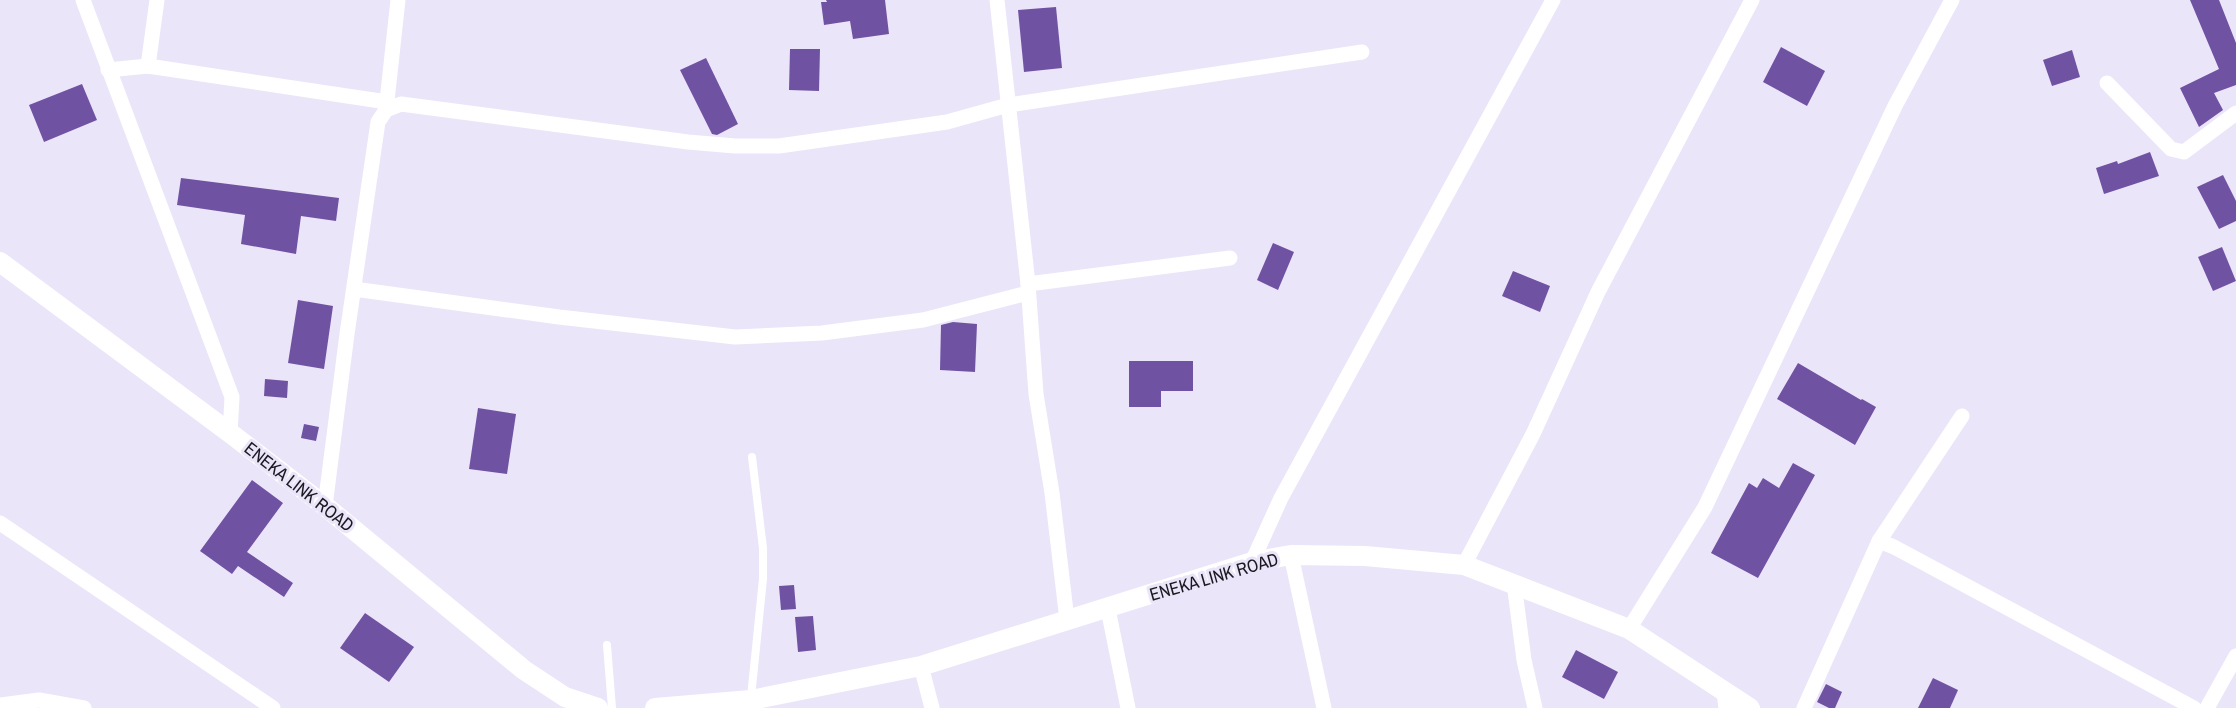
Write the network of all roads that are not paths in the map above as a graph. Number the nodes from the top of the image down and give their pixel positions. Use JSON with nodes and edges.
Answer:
{"nodes":[{"id":1,"x":83,"y":0,"type":"edge"},
{"id":2,"x":157,"y":0,"type":"edge"},
{"id":3,"x":398,"y":0,"type":"edge"},
{"id":4,"x":997,"y":0,"type":"edge"},
{"id":5,"x":1553,"y":0,"type":"edge"},
{"id":6,"x":1752,"y":0,"type":"edge"},
{"id":7,"x":1952,"y":0,"type":"edge"},
{"id":8,"x":1362,"y":52,"type":"dead end"},
{"id":9,"x":148,"y":66,"type":"junction"},
{"id":10,"x":108,"y":70,"type":"junction"},
{"id":11,"x":2107,"y":83,"type":"dead end"},
{"id":12,"x":1008,"y":105,"type":"junction"},
{"id":13,"x":387,"y":106,"type":"junction"},
{"id":14,"x":2236,"y":113,"type":"edge"},
{"id":15,"x":1230,"y":258,"type":"dead end"},
{"id":16,"x":0,"y":262,"type":"edge"},
{"id":17,"x":354,"y":289,"type":"junction"},
{"id":18,"x":1028,"y":289,"type":"junction"},
{"id":19,"x":1962,"y":416,"type":"dead end"},
{"id":20,"x":230,"y":433,"type":"junction"},
{"id":21,"x":752,"y":457,"type":"dead end"},
{"id":22,"x":325,"y":506,"type":"junction"},
{"id":23,"x":0,"y":523,"type":"edge"},
{"id":24,"x":1879,"y":541,"type":"junction"},
{"id":25,"x":1291,"y":555,"type":"junction"},
{"id":26,"x":1252,"y":562,"type":"junction"},
{"id":27,"x":1464,"y":565,"type":"junction"},
{"id":28,"x":1514,"y":583,"type":"junction"},
{"id":29,"x":1108,"y":609,"type":"junction"},
{"id":30,"x":1067,"y":620,"type":"junction"},
{"id":31,"x":1629,"y":629,"type":"junction"},
{"id":32,"x":607,"y":645,"type":"dead end"},
{"id":33,"x":2236,"y":657,"type":"edge"},
{"id":34,"x":921,"y":666,"type":"junction"},
{"id":35,"x":1725,"y":700,"type":"edge"},
{"id":36,"x":751,"y":704,"type":"edge"},
{"id":37,"x":0,"y":705,"type":"edge"},
{"id":38,"x":84,"y":708,"type":"edge"},
{"id":39,"x":273,"y":708,"type":"edge"},
{"id":40,"x":598,"y":708,"type":"edge"},
{"id":41,"x":612,"y":708,"type":"edge"},
{"id":42,"x":656,"y":708,"type":"edge"},
{"id":43,"x":932,"y":708,"type":"edge"},
{"id":44,"x":1128,"y":708,"type":"edge"},
{"id":45,"x":1324,"y":708,"type":"edge"},
{"id":46,"x":1535,"y":708,"type":"edge"},
{"id":47,"x":1750,"y":708,"type":"edge"},
{"id":48,"x":1804,"y":708,"type":"edge"},
{"id":49,"x":2194,"y":708,"type":"edge"},
{"id":50,"x":2207,"y":708,"type":"edge"}],
"edges":[{"from":1,"to":10,"type":"street"},
{"from":2,"to":9,"type":"street"},
{"from":3,"to":13,"type":"street"},
{"from":4,"to":12,"type":"street"},
{"from":5,"to":26,"type":"street"},
{"from":6,"to":27,"type":"street"},
{"from":7,"to":31,"type":"street"},
{"from":8,"to":12,"type":"street"},
{"from":9,"to":10,"type":"street"},
{"from":9,"to":13,"type":"street"},
{"from":10,"to":20,"type":"street"},
{"from":11,"to":14,"type":"street"},
{"from":12,"to":13,"type":"street"},
{"from":12,"to":18,"type":"street"},
{"from":13,"to":17,"type":"street"},
{"from":15,"to":18,"type":"street"},
{"from":16,"to":20,"type":"street","name":"ENEKA LINK ROAD"},
{"from":17,"to":18,"type":"street"},
{"from":17,"to":22,"type":"street"},
{"from":18,"to":30,"type":"street"},
{"from":19,"to":24,"type":"street"},
{"from":20,"to":22,"type":"street","name":"ENEKA LINK ROAD"},
{"from":21,"to":36,"type":"lane"},
{"from":22,"to":40,"type":"street","name":"ENEKA LINK ROAD"},
{"from":23,"to":39,"type":"street"},
{"from":24,"to":48,"type":"street"},
{"from":24,"to":49,"type":"street"},
{"from":25,"to":26,"type":"street","name":"ENEKA LINK ROAD"},
{"from":25,"to":27,"type":"street","name":"ENEKA LINK ROAD"},
{"from":25,"to":45,"type":"street"},
{"from":26,"to":29,"type":"street","name":"ENEKA LINK ROAD"},
{"from":27,"to":28,"type":"street","name":"ENEKA LINK ROAD"},
{"from":28,"to":31,"type":"street","name":"ENEKA LINK ROAD"},
{"from":28,"to":46,"type":"street"},
{"from":29,"to":30,"type":"street","name":"ENEKA LINK ROAD"},
{"from":29,"to":44,"type":"street"},
{"from":30,"to":34,"type":"street","name":"ENEKA LINK ROAD"},
{"from":31,"to":35,"type":"street","name":"ENEKA LINK ROAD"},
{"from":32,"to":41,"type":"lane"},
{"from":33,"to":50,"type":"street"},
{"from":34,"to":36,"type":"street","name":"ENEKA LINK ROAD"},
{"from":34,"to":43,"type":"street"},
{"from":35,"to":47,"type":"street","name":"ENEKA LINK ROAD"},
{"from":36,"to":42,"type":"street","name":"ENEKA LINK ROAD"},
{"from":37,"to":38,"type":"street"}]}
